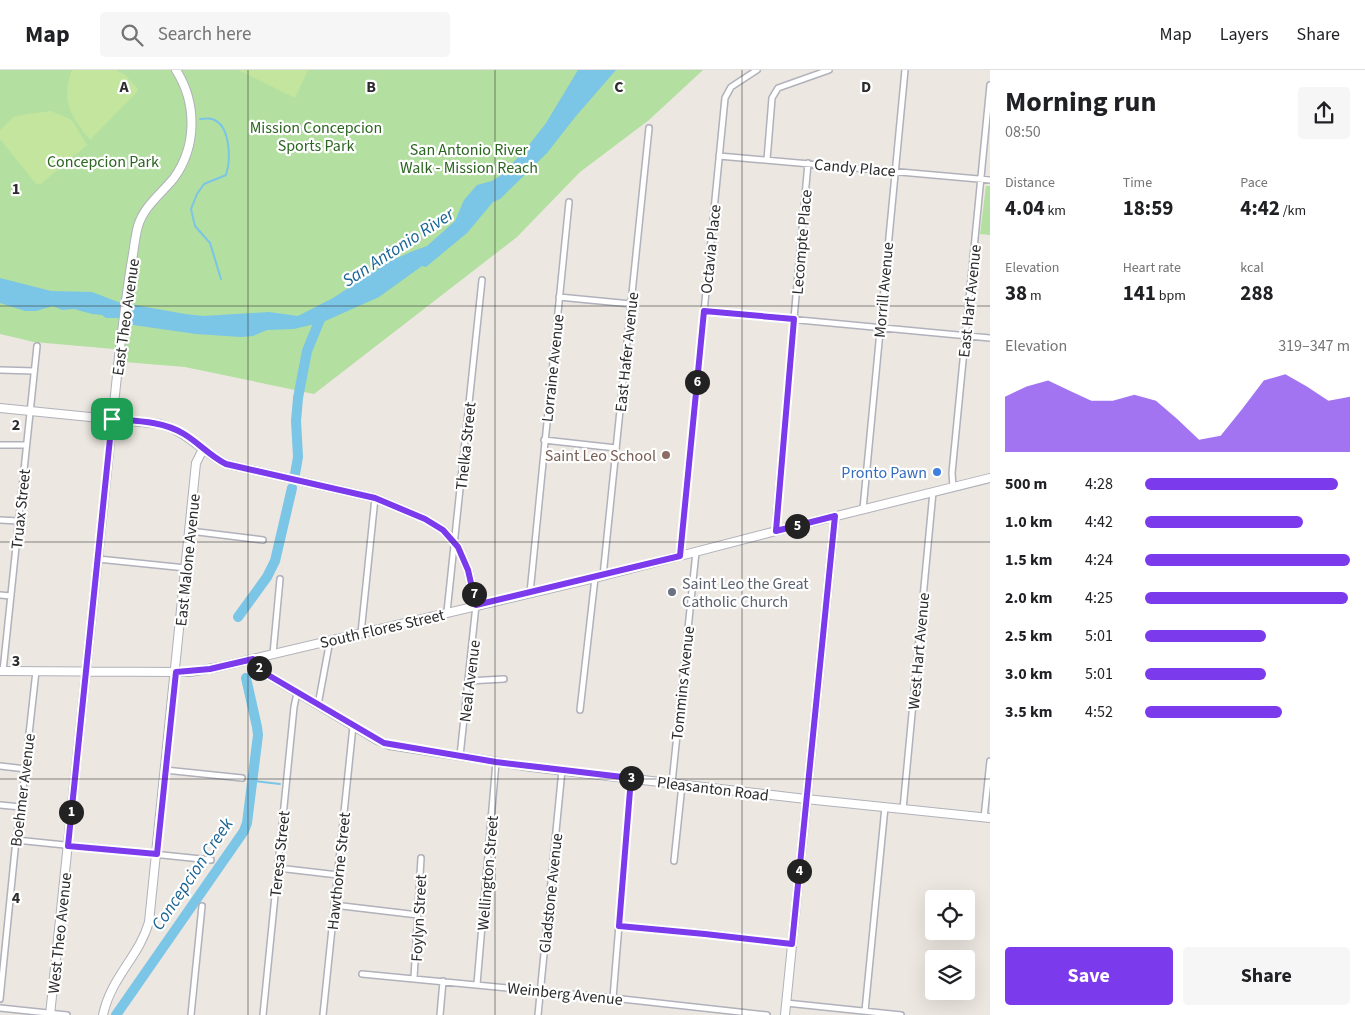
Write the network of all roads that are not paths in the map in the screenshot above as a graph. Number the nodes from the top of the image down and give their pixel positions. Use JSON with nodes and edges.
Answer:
{"nodes":[{"id":1,"x":176,"y":70,"type":"edge"},
{"id":2,"x":757,"y":70,"type":"edge"},
{"id":3,"x":828,"y":70,"type":"edge"},
{"id":4,"x":905,"y":70,"type":"edge"},
{"id":5,"x":990,"y":85,"type":"edge"},
{"id":6,"x":649,"y":128,"type":"dead end"},
{"id":7,"x":719,"y":156,"type":"junction"},
{"id":8,"x":767,"y":160,"type":"junction"},
{"id":9,"x":808,"y":163,"type":"junction"},
{"id":10,"x":895,"y":171,"type":"junction"},
{"id":11,"x":981,"y":179,"type":"junction"},
{"id":12,"x":990,"y":180,"type":"edge"},
{"id":13,"x":569,"y":202,"type":"dead end"},
{"id":14,"x":482,"y":280,"type":"dead end"},
{"id":15,"x":559,"y":297,"type":"junction"},
{"id":16,"x":631,"y":304,"type":"junction"},
{"id":17,"x":704,"y":311,"type":"junction"},
{"id":18,"x":794,"y":319,"type":"junction"},
{"id":19,"x":880,"y":328,"type":"junction"},
{"id":20,"x":966,"y":336,"type":"junction"},
{"id":21,"x":990,"y":338,"type":"edge"},
{"id":22,"x":37,"y":346,"type":"dead end"},
{"id":23,"x":0,"y":370,"type":"edge"},
{"id":24,"x":34,"y":371,"type":"junction"},
{"id":25,"x":0,"y":408,"type":"edge"},
{"id":26,"x":30,"y":411,"type":"junction"},
{"id":27,"x":112,"y":419,"type":"junction"},
{"id":28,"x":544,"y":440,"type":"junction"},
{"id":29,"x":0,"y":444,"type":"edge"},
{"id":30,"x":26,"y":445,"type":"junction"},
{"id":31,"x":616,"y":448,"type":"junction"},
{"id":32,"x":203,"y":449,"type":"junction"},
{"id":33,"x":990,"y":478,"type":"edge"},
{"id":34,"x":953,"y":487,"type":"junction"},
{"id":35,"x":933,"y":492,"type":"junction"},
{"id":36,"x":375,"y":498,"type":"junction"},
{"id":37,"x":863,"y":510,"type":"junction"},
{"id":38,"x":835,"y":516,"type":"junction"},
{"id":39,"x":0,"y":520,"type":"edge"},
{"id":40,"x":18,"y":521,"type":"junction"},
{"id":41,"x":190,"y":531,"type":"junction"},
{"id":42,"x":776,"y":531,"type":"junction"},
{"id":43,"x":263,"y":540,"type":"dead end"},
{"id":44,"x":454,"y":542,"type":"junction"},
{"id":45,"x":696,"y":552,"type":"junction"},
{"id":46,"x":680,"y":556,"type":"junction"},
{"id":47,"x":98,"y":559,"type":"junction"},
{"id":48,"x":186,"y":568,"type":"junction"},
{"id":49,"x":598,"y":577,"type":"junction"},
{"id":50,"x":280,"y":579,"type":"dead end"},
{"id":51,"x":530,"y":593,"type":"junction"},
{"id":52,"x":0,"y":595,"type":"edge"},
{"id":53,"x":11,"y":596,"type":"junction"},
{"id":54,"x":476,"y":605,"type":"junction"},
{"id":55,"x":447,"y":612,"type":"junction"},
{"id":56,"x":361,"y":633,"type":"junction"},
{"id":57,"x":330,"y":640,"type":"junction"},
{"id":58,"x":273,"y":654,"type":"junction"},
{"id":59,"x":253,"y":659,"type":"junction"},
{"id":60,"x":2,"y":671,"type":"edge"},
{"id":61,"x":36,"y":671,"type":"junction"},
{"id":62,"x":86,"y":672,"type":"junction"},
{"id":63,"x":176,"y":672,"type":"junction"},
{"id":64,"x":504,"y":679,"type":"dead end"},
{"id":65,"x":468,"y":680,"type":"junction"},
{"id":66,"x":297,"y":693,"type":"junction"},
{"id":67,"x":318,"y":705,"type":"junction"},
{"id":68,"x":580,"y":710,"type":"dead end"},
{"id":69,"x":353,"y":726,"type":"junction"},
{"id":70,"x":460,"y":756,"type":"junction"},
{"id":71,"x":990,"y":761,"type":"edge"},
{"id":72,"x":496,"y":762,"type":"junction"},
{"id":73,"x":0,"y":766,"type":"edge"},
{"id":74,"x":26,"y":769,"type":"junction"},
{"id":75,"x":165,"y":770,"type":"junction"},
{"id":76,"x":562,"y":770,"type":"junction"},
{"id":77,"x":242,"y":778,"type":"dead end"},
{"id":78,"x":631,"y":778,"type":"junction"},
{"id":79,"x":672,"y":783,"type":"junction"},
{"id":80,"x":682,"y":785,"type":"junction"},
{"id":81,"x":806,"y":799,"type":"junction"},
{"id":82,"x":0,"y":805,"type":"edge"},
{"id":83,"x":22,"y":807,"type":"junction"},
{"id":84,"x":885,"y":807,"type":"junction"},
{"id":85,"x":903,"y":809,"type":"junction"},
{"id":86,"x":987,"y":818,"type":"edge"},
{"id":87,"x":16,"y":840,"type":"junction"},
{"id":88,"x":68,"y":846,"type":"junction"},
{"id":89,"x":157,"y":854,"type":"junction"},
{"id":90,"x":422,"y":858,"type":"dead end"},
{"id":91,"x":212,"y":860,"type":"dead end"},
{"id":92,"x":674,"y":861,"type":"dead end"},
{"id":93,"x":278,"y":868,"type":"junction"},
{"id":94,"x":338,"y":875,"type":"junction"},
{"id":95,"x":202,"y":906,"type":"dead end"},
{"id":96,"x":334,"y":906,"type":"junction"},
{"id":97,"x":418,"y":915,"type":"junction"},
{"id":98,"x":619,"y":926,"type":"junction"},
{"id":99,"x":792,"y":944,"type":"junction"},
{"id":100,"x":362,"y":974,"type":"dead end"},
{"id":101,"x":414,"y":978,"type":"junction"},
{"id":102,"x":443,"y":981,"type":"junction"},
{"id":103,"x":477,"y":984,"type":"junction"},
{"id":104,"x":540,"y":990,"type":"junction"},
{"id":105,"x":613,"y":998,"type":"junction"},
{"id":106,"x":0,"y":999,"type":"edge"},
{"id":107,"x":786,"y":1003,"type":"junction"},
{"id":108,"x":0,"y":1008,"type":"edge"},
{"id":109,"x":865,"y":1011,"type":"junction"},
{"id":110,"x":50,"y":1014,"type":"edge"},
{"id":111,"x":67,"y":1015,"type":"edge"},
{"id":112,"x":103,"y":1015,"type":"edge"},
{"id":113,"x":191,"y":1015,"type":"edge"},
{"id":114,"x":263,"y":1015,"type":"edge"},
{"id":115,"x":323,"y":1015,"type":"edge"},
{"id":116,"x":440,"y":1015,"type":"edge"},
{"id":117,"x":538,"y":1015,"type":"edge"},
{"id":118,"x":767,"y":1015,"type":"edge"},
{"id":119,"x":785,"y":1015,"type":"edge"},
{"id":120,"x":895,"y":1015,"type":"edge"},
{"id":121,"x":901,"y":1015,"type":"edge"}],
"edges":[{"from":1,"to":27,"type":"main road","name":"East Theo Avenue"},
{"from":2,"to":7,"type":"street","name":"Octavia Place"},
{"from":3,"to":8,"type":"street"},
{"from":4,"to":10,"type":"street","name":"Morrill Avenue"},
{"from":5,"to":11,"type":"street","name":"East Hart Avenue"},
{"from":6,"to":16,"type":"street","name":"East Hafer Avenue"},
{"from":7,"to":8,"type":"street","name":"Candy Place"},
{"from":7,"to":17,"type":"street","name":"Octavia Place"},
{"from":8,"to":9,"type":"street","name":"Candy Place"},
{"from":9,"to":10,"type":"street","name":"Candy Place"},
{"from":9,"to":18,"type":"street","name":"Lecompte Place"},
{"from":10,"to":11,"type":"street","name":"Candy Place"},
{"from":10,"to":19,"type":"street","name":"Morrill Avenue"},
{"from":11,"to":12,"type":"street","name":"Candy Place"},
{"from":11,"to":20,"type":"street","name":"East Hart Avenue"},
{"from":13,"to":15,"type":"street","name":"Lorraine Avenue"},
{"from":14,"to":44,"type":"street","name":"Thelka Street"},
{"from":15,"to":16,"type":"street"},
{"from":15,"to":28,"type":"street","name":"Lorraine Avenue"},
{"from":16,"to":31,"type":"street","name":"East Hafer Avenue"},
{"from":17,"to":18,"type":"street"},
{"from":17,"to":46,"type":"street","name":"Octavia Place"},
{"from":18,"to":19,"type":"street"},
{"from":18,"to":42,"type":"street","name":"Lecompte Place"},
{"from":19,"to":20,"type":"street"},
{"from":19,"to":37,"type":"street","name":"Morrill Avenue"},
{"from":20,"to":21,"type":"street"},
{"from":20,"to":34,"type":"street","name":"East Hart Avenue"},
{"from":22,"to":24,"type":"street","name":"Truax Street"},
{"from":23,"to":24,"type":"street"},
{"from":24,"to":26,"type":"street","name":"Truax Street"},
{"from":25,"to":26,"type":"main road"},
{"from":26,"to":27,"type":"main road"},
{"from":26,"to":30,"type":"street","name":"Truax Street"},
{"from":27,"to":32,"type":"main road"},
{"from":27,"to":47,"type":"main road","name":"East Theo Avenue"},
{"from":28,"to":31,"type":"street"},
{"from":28,"to":51,"type":"street","name":"Lorraine Avenue"},
{"from":29,"to":30,"type":"street"},
{"from":30,"to":40,"type":"street","name":"Truax Street"},
{"from":31,"to":49,"type":"street","name":"East Hafer Avenue"},
{"from":32,"to":36,"type":"main road"},
{"from":32,"to":41,"type":"main road","name":"East Malone Avenue"},
{"from":33,"to":34,"type":"main road","name":"South Flores Street"},
{"from":34,"to":35,"type":"main road","name":"South Flores Street"},
{"from":35,"to":37,"type":"main road","name":"South Flores Street"},
{"from":35,"to":85,"type":"street","name":"West Hart Avenue"},
{"from":36,"to":44,"type":"main road"},
{"from":36,"to":56,"type":"street"},
{"from":37,"to":38,"type":"main road","name":"South Flores Street"},
{"from":38,"to":42,"type":"main road","name":"South Flores Street"},
{"from":38,"to":81,"type":"main road"},
{"from":39,"to":40,"type":"street"},
{"from":40,"to":53,"type":"street","name":"Truax Street"},
{"from":41,"to":43,"type":"street"},
{"from":41,"to":48,"type":"main road","name":"East Malone Avenue"},
{"from":42,"to":45,"type":"main road","name":"South Flores Street"},
{"from":44,"to":54,"type":"main road"},
{"from":44,"to":55,"type":"street","name":"Thelka Street"},
{"from":45,"to":46,"type":"main road","name":"South Flores Street"},
{"from":45,"to":79,"type":"street","name":"Tommins Avenue"},
{"from":46,"to":49,"type":"main road","name":"South Flores Street"},
{"from":47,"to":48,"type":"street"},
{"from":47,"to":62,"type":"main road","name":"East Theo Avenue"},
{"from":48,"to":63,"type":"main road","name":"East Malone Avenue"},
{"from":49,"to":51,"type":"main road","name":"South Flores Street"},
{"from":49,"to":68,"type":"street","name":"East Hafer Avenue"},
{"from":50,"to":58,"type":"street"},
{"from":51,"to":54,"type":"main road","name":"South Flores Street"},
{"from":52,"to":53,"type":"street"},
{"from":53,"to":60,"type":"street","name":"Truax Street"},
{"from":54,"to":55,"type":"main road","name":"South Flores Street"},
{"from":54,"to":65,"type":"street","name":"Neal Avenue"},
{"from":55,"to":56,"type":"main road","name":"South Flores Street"},
{"from":56,"to":57,"type":"main road","name":"South Flores Street"},
{"from":57,"to":58,"type":"main road","name":"South Flores Street"},
{"from":57,"to":67,"type":"street"},
{"from":58,"to":59,"type":"main road","name":"South Flores Street"},
{"from":59,"to":63,"type":"main road","name":"South Flores Street"},
{"from":59,"to":66,"type":"main road","name":"Pleasanton Road"},
{"from":60,"to":61,"type":"main road","name":"South Flores Street"},
{"from":61,"to":62,"type":"main road","name":"South Flores Street"},
{"from":61,"to":74,"type":"street","name":"Boehmer Avenue"},
{"from":62,"to":63,"type":"main road","name":"South Flores Street"},
{"from":62,"to":88,"type":"main road","name":"West Theo Avenue"},
{"from":63,"to":75,"type":"main road","name":"East Malone Avenue"},
{"from":64,"to":65,"type":"street"},
{"from":65,"to":70,"type":"street","name":"Neal Avenue"},
{"from":66,"to":67,"type":"main road","name":"Pleasanton Road"},
{"from":66,"to":93,"type":"street","name":"Teresa Street"},
{"from":67,"to":69,"type":"main road","name":"Pleasanton Road"},
{"from":69,"to":70,"type":"main road","name":"Pleasanton Road"},
{"from":69,"to":94,"type":"street","name":"Hawthorne Street"},
{"from":70,"to":72,"type":"main road","name":"Pleasanton Road"},
{"from":71,"to":86,"type":"street"},
{"from":72,"to":76,"type":"main road","name":"Pleasanton Road"},
{"from":72,"to":103,"type":"street","name":"Wellington Street"},
{"from":73,"to":74,"type":"street"},
{"from":74,"to":83,"type":"street","name":"Boehmer Avenue"},
{"from":75,"to":77,"type":"street"},
{"from":75,"to":89,"type":"main road","name":"East Malone Avenue"},
{"from":76,"to":78,"type":"main road","name":"Pleasanton Road"},
{"from":76,"to":104,"type":"street","name":"Gladstone Avenue"},
{"from":78,"to":79,"type":"main road","name":"Pleasanton Road"},
{"from":78,"to":98,"type":"street"},
{"from":79,"to":80,"type":"main road","name":"Pleasanton Road"},
{"from":80,"to":81,"type":"main road","name":"Pleasanton Road"},
{"from":80,"to":92,"type":"street"},
{"from":81,"to":84,"type":"main road","name":"Pleasanton Road"},
{"from":81,"to":99,"type":"main road"},
{"from":82,"to":83,"type":"street"},
{"from":83,"to":87,"type":"street","name":"Boehmer Avenue"},
{"from":84,"to":85,"type":"main road","name":"Pleasanton Road"},
{"from":84,"to":109,"type":"street"},
{"from":85,"to":86,"type":"main road","name":"Pleasanton Road"},
{"from":87,"to":88,"type":"street"},
{"from":87,"to":106,"type":"street","name":"Boehmer Avenue"},
{"from":88,"to":89,"type":"street"},
{"from":88,"to":110,"type":"main road","name":"West Theo Avenue"},
{"from":89,"to":91,"type":"street"},
{"from":89,"to":112,"type":"main road","name":"East Malone Avenue"},
{"from":90,"to":97,"type":"street","name":"Foylyn Street"},
{"from":93,"to":94,"type":"street"},
{"from":93,"to":114,"type":"street","name":"Teresa Street"},
{"from":94,"to":96,"type":"street","name":"Hawthorne Street"},
{"from":95,"to":113,"type":"street"},
{"from":96,"to":97,"type":"street"},
{"from":96,"to":115,"type":"street","name":"Hawthorne Street"},
{"from":97,"to":101,"type":"street","name":"Foylyn Street"},
{"from":98,"to":99,"type":"street"},
{"from":98,"to":105,"type":"street"},
{"from":99,"to":107,"type":"main road"},
{"from":100,"to":101,"type":"street","name":"Weinberg Avenue"},
{"from":101,"to":102,"type":"street","name":"Weinberg Avenue"},
{"from":102,"to":103,"type":"street","name":"Weinberg Avenue"},
{"from":102,"to":116,"type":"street"},
{"from":103,"to":104,"type":"street","name":"Weinberg Avenue"},
{"from":104,"to":105,"type":"street","name":"Weinberg Avenue"},
{"from":104,"to":117,"type":"street","name":"Gladstone Avenue"},
{"from":105,"to":118,"type":"street","name":"Weinberg Avenue"},
{"from":107,"to":109,"type":"street"},
{"from":107,"to":119,"type":"main road"},
{"from":108,"to":110,"type":"street"},
{"from":109,"to":120,"type":"street"},
{"from":110,"to":111,"type":"street"},
{"from":120,"to":121,"type":"street"}]}
